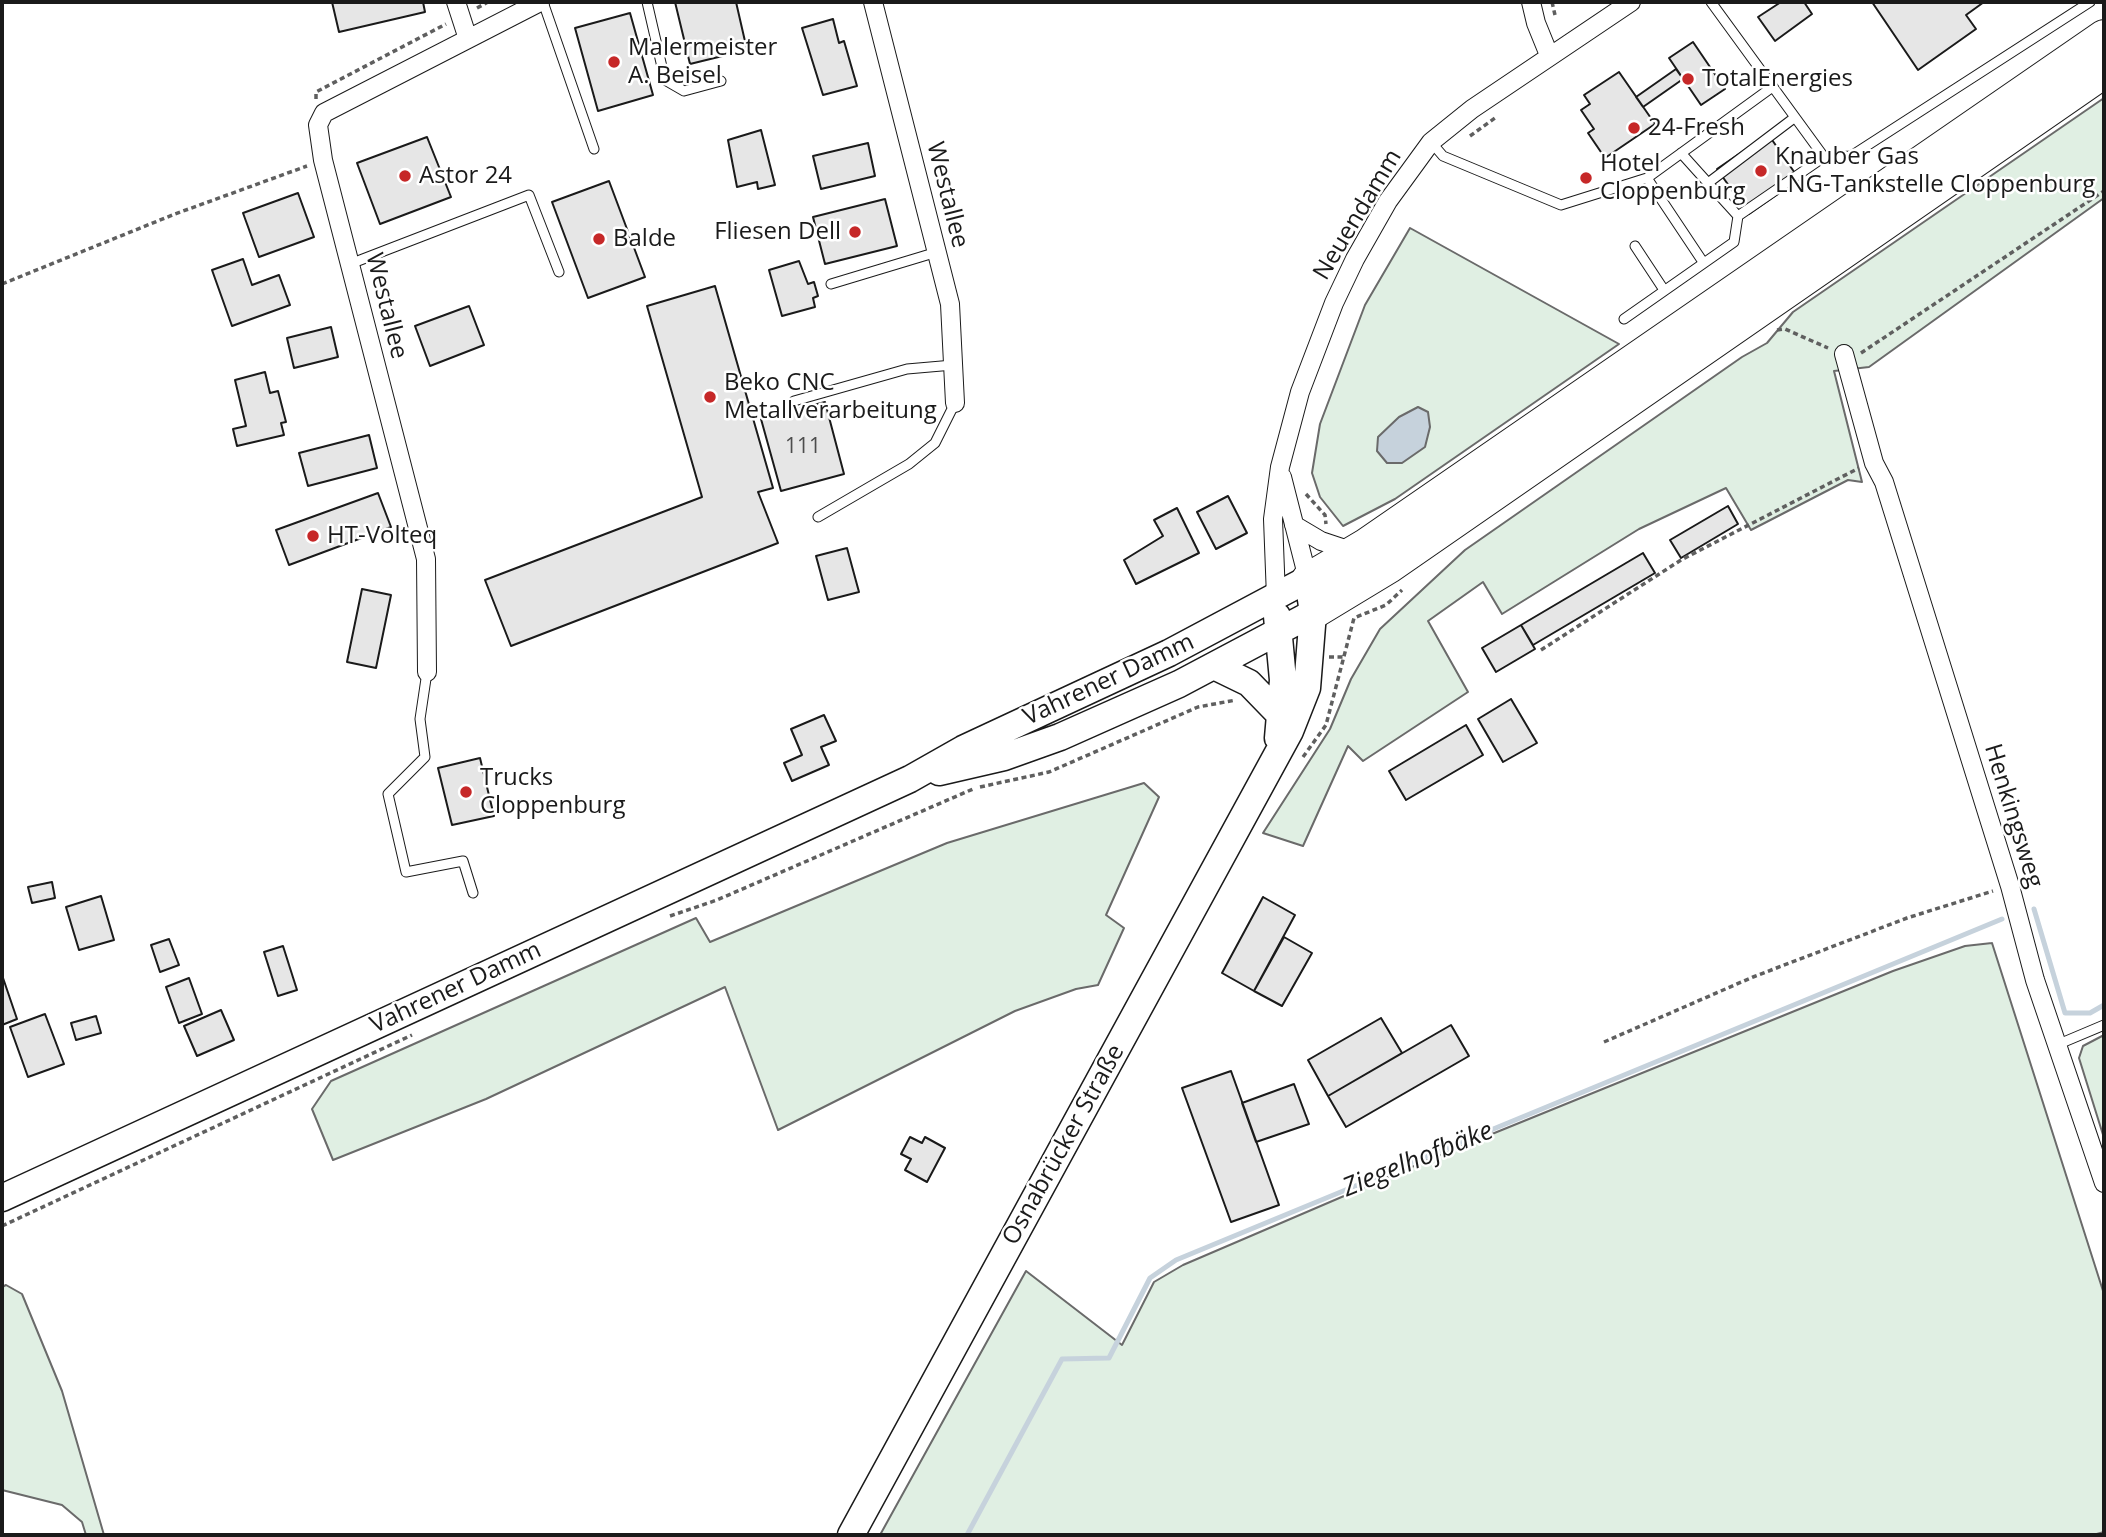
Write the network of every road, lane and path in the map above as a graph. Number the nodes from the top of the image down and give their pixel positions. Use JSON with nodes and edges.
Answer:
{"nodes":[{"id":1,"x":488,"y":2,"type":"edge"},
{"id":2,"x":542,"y":2,"type":"edge"},
{"id":3,"x":647,"y":2,"type":"edge"},
{"id":4,"x":873,"y":2,"type":"edge"},
{"id":5,"x":1531,"y":2,"type":"edge"},
{"id":6,"x":1552,"y":2,"type":"edge"},
{"id":7,"x":1631,"y":2,"type":"edge"},
{"id":8,"x":1711,"y":2,"type":"edge"},
{"id":9,"x":2090,"y":2,"type":"edge"},
{"id":10,"x":458,"y":9,"type":"edge"},
{"id":11,"x":1555,"y":19,"type":"dead end"},
{"id":12,"x":2104,"y":36,"type":"edge"},
{"id":13,"x":468,"y":38,"type":"junction"},
{"id":14,"x":1549,"y":55,"type":"junction"},
{"id":15,"x":2104,"y":72,"type":"edge"},
{"id":16,"x":721,"y":81,"type":"dead end"},
{"id":17,"x":1772,"y":88,"type":"junction"},
{"id":18,"x":324,"y":113,"type":"junction"},
{"id":19,"x":1496,"y":117,"type":"dead end"},
{"id":20,"x":1794,"y":118,"type":"junction"},
{"id":21,"x":1431,"y":142,"type":"junction"},
{"id":22,"x":594,"y":149,"type":"dead end"},
{"id":23,"x":1681,"y":153,"type":"junction"},
{"id":24,"x":1443,"y":156,"type":"junction"},
{"id":25,"x":1824,"y":157,"type":"junction"},
{"id":26,"x":323,"y":160,"type":"junction"},
{"id":27,"x":1647,"y":178,"type":"junction"},
{"id":28,"x":1708,"y":183,"type":"junction"},
{"id":29,"x":2104,"y":191,"type":"edge"},
{"id":30,"x":1738,"y":216,"type":"junction"},
{"id":31,"x":1635,"y":246,"type":"dead end"},
{"id":32,"x":937,"y":252,"type":"junction"},
{"id":33,"x":1703,"y":262,"type":"junction"},
{"id":34,"x":350,"y":264,"type":"junction"},
{"id":35,"x":559,"y":272,"type":"dead end"},
{"id":36,"x":2,"y":284,"type":"edge"},
{"id":37,"x":831,"y":284,"type":"dead end"},
{"id":38,"x":1664,"y":290,"type":"junction"},
{"id":39,"x":1624,"y":319,"type":"dead end"},
{"id":40,"x":1766,"y":330,"type":"dead end"},
{"id":41,"x":1844,"y":354,"type":"junction"},
{"id":42,"x":953,"y":365,"type":"junction"},
{"id":43,"x":793,"y":401,"type":"dead end"},
{"id":44,"x":955,"y":403,"type":"joint"},
{"id":45,"x":1874,"y":463,"type":"junction"},
{"id":46,"x":1280,"y":467,"type":"junction"},
{"id":47,"x":1303,"y":490,"type":"dead end"},
{"id":48,"x":1325,"y":515,"type":"dead end"},
{"id":49,"x":818,"y":517,"type":"dead end"},
{"id":50,"x":1294,"y":525,"type":"junction"},
{"id":51,"x":1354,"y":552,"type":"junction"},
{"id":52,"x":1308,"y":579,"type":"junction"},
{"id":53,"x":1404,"y":588,"type":"dead end"},
{"id":54,"x":1276,"y":597,"type":"junction"},
{"id":55,"x":1313,"y":613,"type":"junction"},
{"id":56,"x":1278,"y":634,"type":"junction"},
{"id":57,"x":1541,"y":650,"type":"dead end"},
{"id":58,"x":1311,"y":657,"type":"junction"},
{"id":59,"x":1344,"y":657,"type":"junction"},
{"id":60,"x":1214,"y":666,"type":"junction"},
{"id":61,"x":427,"y":672,"type":"joint"},
{"id":62,"x":1248,"y":683,"type":"junction"},
{"id":63,"x":1281,"y":716,"type":"junction"},
{"id":64,"x":1275,"y":753,"type":"junction"},
{"id":65,"x":1302,"y":759,"type":"dead end"},
{"id":66,"x":910,"y":779,"type":"junction"},
{"id":67,"x":2010,"y":886,"type":"junction"},
{"id":68,"x":474,"y":892,"type":"dead end"},
{"id":69,"x":669,"y":917,"type":"dead end"},
{"id":70,"x":2104,"y":1026,"type":"edge"},
{"id":71,"x":423,"y":1030,"type":"dead end"},
{"id":72,"x":1604,"y":1042,"type":"dead end"},
{"id":73,"x":2059,"y":1044,"type":"junction"},
{"id":74,"x":2104,"y":1183,"type":"edge"},
{"id":75,"x":2,"y":1198,"type":"edge"},
{"id":76,"x":2,"y":1226,"type":"edge"},
{"id":77,"x":851,"y":1535,"type":"edge"}],
"edges":[{"from":1,"to":10,"type":"path"},
{"from":2,"to":13,"type":"street"},
{"from":2,"to":22,"type":"lane"},
{"from":3,"to":16,"type":"lane"},
{"from":4,"to":32,"type":"street","name":"Westallee"},
{"from":5,"to":14,"type":"street"},
{"from":6,"to":11,"type":"path"},
{"from":7,"to":14,"type":"street","name":"Neuendamm"},
{"from":8,"to":17,"type":"lane"},
{"from":9,"to":25,"type":"lane"},
{"from":10,"to":13,"type":"street"},
{"from":10,"to":18,"type":"path"},
{"from":12,"to":51,"type":"highway"},
{"from":13,"to":18,"type":"street"},
{"from":14,"to":21,"type":"street","name":"Neuendamm"},
{"from":15,"to":55,"type":"highway"},
{"from":17,"to":20,"type":"lane"},
{"from":17,"to":23,"type":"lane"},
{"from":18,"to":26,"type":"street","name":"Westallee"},
{"from":19,"to":24,"type":"path"},
{"from":20,"to":25,"type":"lane"},
{"from":20,"to":28,"type":"lane"},
{"from":21,"to":24,"type":"lane"},
{"from":21,"to":46,"type":"street","name":"Neuendamm"},
{"from":23,"to":27,"type":"lane"},
{"from":23,"to":28,"type":"lane"},
{"from":24,"to":27,"type":"lane"},
{"from":25,"to":30,"type":"lane"},
{"from":26,"to":34,"type":"street","name":"Westallee"},
{"from":26,"to":36,"type":"path"},
{"from":27,"to":33,"type":"lane"},
{"from":28,"to":30,"type":"lane"},
{"from":29,"to":41,"type":"path"},
{"from":30,"to":33,"type":"lane"},
{"from":31,"to":38,"type":"lane"},
{"from":32,"to":37,"type":"lane"},
{"from":32,"to":42,"type":"street","name":"Westallee"},
{"from":33,"to":38,"type":"lane"},
{"from":34,"to":35,"type":"lane"},
{"from":34,"to":61,"type":"street","name":"Westallee"},
{"from":38,"to":39,"type":"lane"},
{"from":40,"to":41,"type":"path"},
{"from":41,"to":45,"type":"street","name":"Henkingsweg"},
{"from":42,"to":43,"type":"lane"},
{"from":42,"to":44,"type":"street","name":"Westallee"},
{"from":44,"to":49,"type":"lane"},
{"from":45,"to":57,"type":"path"},
{"from":45,"to":67,"type":"street","name":"Henkingsweg"},
{"from":46,"to":50,"type":"street","name":"Neuendamm"},
{"from":46,"to":54,"type":"street","name":"Neuendamm"},
{"from":47,"to":48,"type":"path"},
{"from":50,"to":51,"type":"street"},
{"from":50,"to":52,"type":"street","name":"Neuendamm"},
{"from":51,"to":52,"type":"highway"},
{"from":52,"to":54,"type":"main road","name":"Vahrener Damm"},
{"from":52,"to":55,"type":"main road","name":"Osnabrücker Straße"},
{"from":53,"to":59,"type":"path"},
{"from":54,"to":56,"type":"main road","name":"Osnabrücker Straße"},
{"from":54,"to":66,"type":"main road","name":"Vahrener Damm"},
{"from":55,"to":56,"type":"main road","name":"Vahrener Damm"},
{"from":55,"to":58,"type":"main road","name":"Osnabrücker Straße"},
{"from":56,"to":60,"type":"main road","name":"Vahrener Damm"},
{"from":56,"to":63,"type":"main road","name":"Osnabrücker Straße"},
{"from":58,"to":59,"type":"path"},
{"from":58,"to":64,"type":"main road","name":"Osnabrücker Straße"},
{"from":59,"to":65,"type":"path"},
{"from":60,"to":62,"type":"main road"},
{"from":60,"to":66,"type":"main road","name":"Vahrener Damm"},
{"from":61,"to":68,"type":"lane"},
{"from":62,"to":63,"type":"main road"},
{"from":62,"to":69,"type":"path"},
{"from":63,"to":64,"type":"main road","name":"Osnabrücker Straße"},
{"from":64,"to":77,"type":"main road","name":"Osnabrücker Straße"},
{"from":66,"to":75,"type":"main road","name":"Vahrener Damm"},
{"from":67,"to":72,"type":"path"},
{"from":67,"to":73,"type":"street","name":"Henkingsweg"},
{"from":70,"to":73,"type":"lane"},
{"from":71,"to":76,"type":"path"},
{"from":73,"to":74,"type":"street","name":"Henkingsweg"}]}
